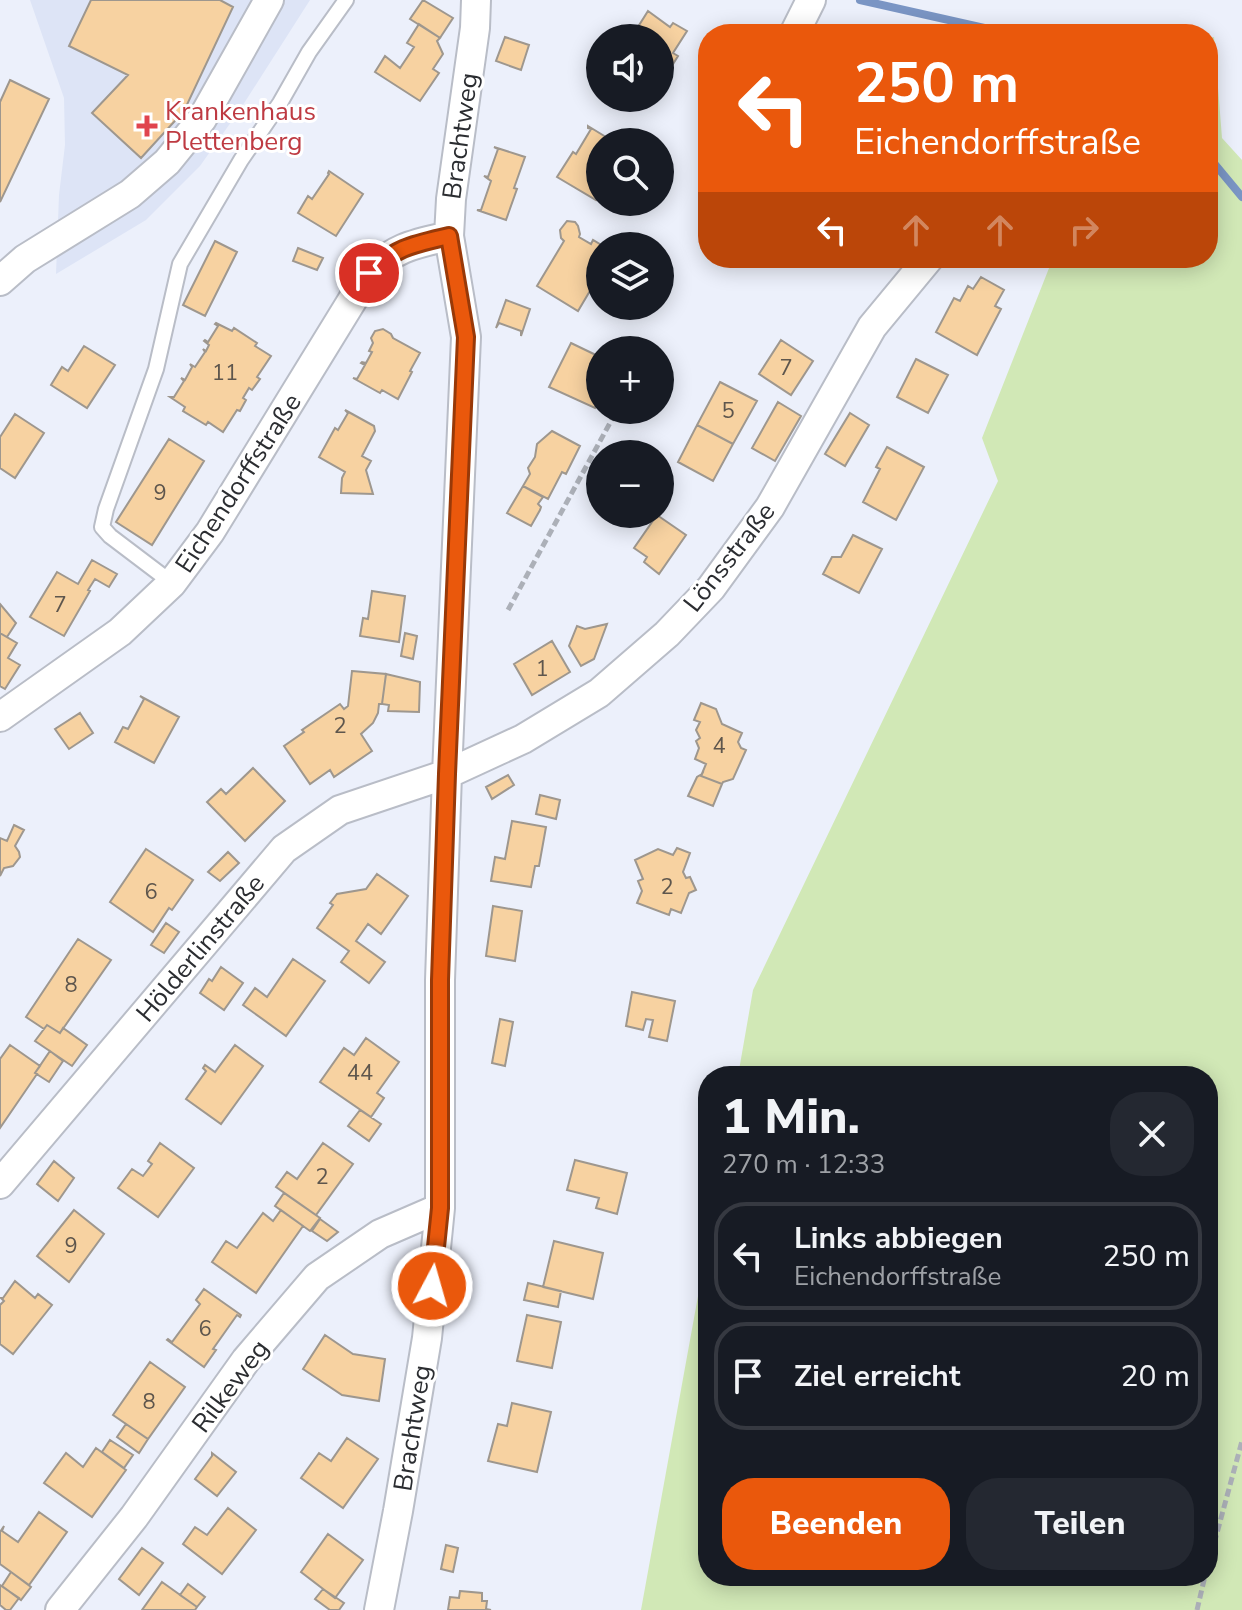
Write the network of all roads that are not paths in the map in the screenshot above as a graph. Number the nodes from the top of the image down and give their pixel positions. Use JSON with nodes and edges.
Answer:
{"nodes":[{"id":1,"x":269,"y":0,"type":"edge"},
{"id":2,"x":346,"y":0,"type":"edge"},
{"id":3,"x":476,"y":0,"type":"edge"},
{"id":4,"x":811,"y":0,"type":"edge"},
{"id":5,"x":799,"y":24,"type":"edge"},
{"id":6,"x":449,"y":236,"type":"junction"},
{"id":7,"x":921,"y":268,"type":"edge"},
{"id":8,"x":0,"y":281,"type":"edge"},
{"id":9,"x":172,"y":583,"type":"junction"},
{"id":10,"x":0,"y":717,"type":"edge"},
{"id":11,"x":447,"y":774,"type":"junction"},
{"id":12,"x":0,"y":1184,"type":"edge"},
{"id":13,"x":440,"y":1208,"type":"junction"},
{"id":14,"x":60,"y":1610,"type":"edge"},
{"id":15,"x":379,"y":1610,"type":"edge"}],
"edges":[{"from":1,"to":8,"type":"street"},
{"from":2,"to":9,"type":"lane"},
{"from":3,"to":6,"type":"street","name":"Brachtweg"},
{"from":4,"to":5,"type":"street"},
{"from":6,"to":9,"type":"street","name":"Eichendorffstraße"},
{"from":6,"to":11,"type":"street","name":"Brachtweg"},
{"from":7,"to":11,"type":"street","name":"Lönsstraße"},
{"from":9,"to":10,"type":"street","name":"Eichendorffstraße"},
{"from":11,"to":12,"type":"street","name":"Hölderlinstraße"},
{"from":11,"to":13,"type":"street","name":"Brachtweg"},
{"from":13,"to":14,"type":"street","name":"Rilkeweg"},
{"from":13,"to":15,"type":"street","name":"Brachtweg"}]}
